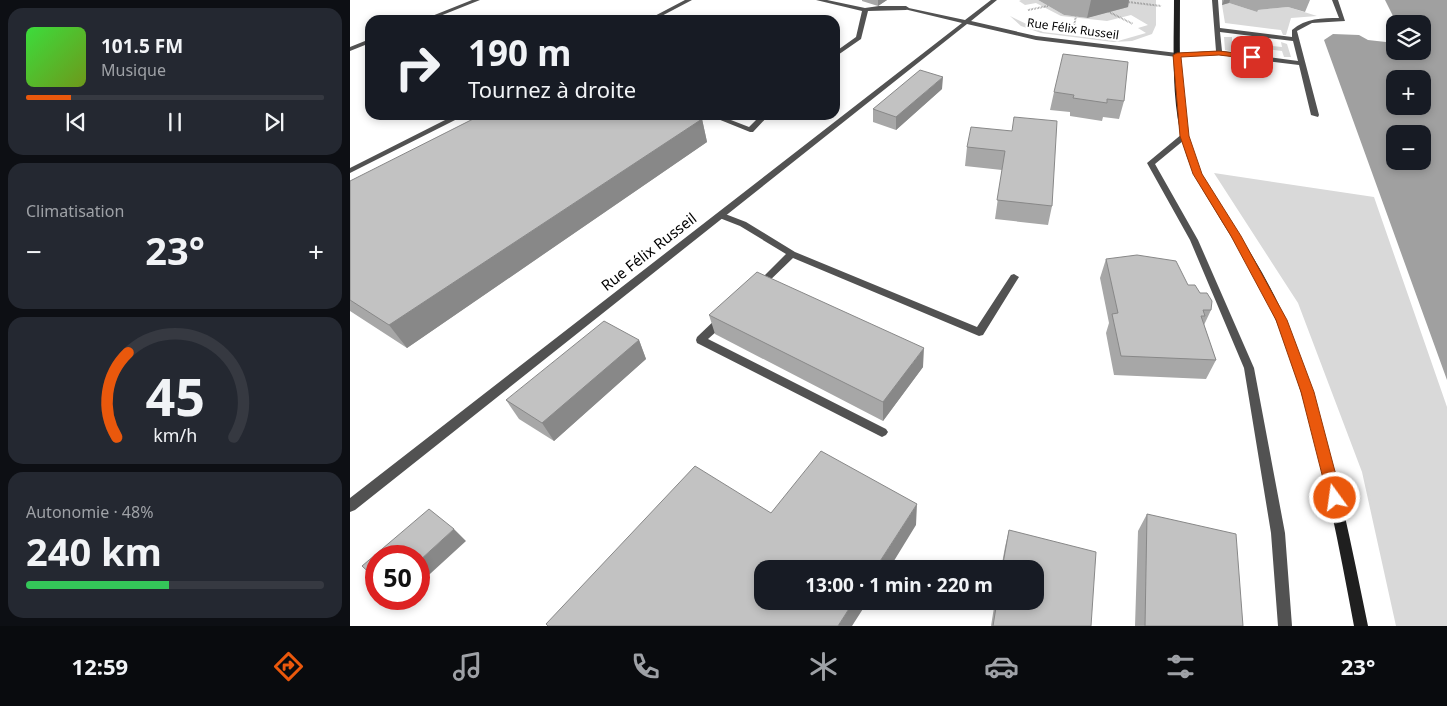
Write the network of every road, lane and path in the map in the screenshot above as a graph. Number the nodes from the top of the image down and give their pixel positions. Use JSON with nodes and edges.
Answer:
{"nodes":[{"id":1,"x":477,"y":0,"type":"edge"},
{"id":2,"x":689,"y":0,"type":"edge"},
{"id":3,"x":819,"y":0,"type":"edge"},
{"id":4,"x":899,"y":0,"type":"edge"},
{"id":5,"x":994,"y":0,"type":"edge"},
{"id":6,"x":1215,"y":0,"type":"edge"},
{"id":7,"x":1335,"y":0,"type":"edge"},
{"id":8,"x":1128,"y":2,"type":"dead end"},
{"id":9,"x":1175,"y":3,"type":"edge"},
{"id":10,"x":1048,"y":6,"type":"dead end"},
{"id":11,"x":906,"y":8,"type":"junction"},
{"id":12,"x":865,"y":10,"type":"junction"},
{"id":13,"x":1028,"y":10,"type":"dead end"},
{"id":14,"x":1109,"y":12,"type":"dead end"},
{"id":15,"x":438,"y":15,"type":"edge"},
{"id":16,"x":660,"y":15,"type":"edge"},
{"id":17,"x":1076,"y":16,"type":"dead end"},
{"id":18,"x":967,"y":22,"type":"junction"},
{"id":19,"x":1132,"y":24,"type":"dead end"},
{"id":20,"x":1074,"y":26,"type":"dead end"},
{"id":21,"x":1218,"y":30,"type":"junction"},
{"id":22,"x":1296,"y":39,"type":"junction"},
{"id":23,"x":365,"y":43,"type":"edge"},
{"id":24,"x":350,"y":49,"type":"edge"},
{"id":25,"x":840,"y":51,"type":"edge"},
{"id":26,"x":1219,"y":53,"type":"junction"},
{"id":27,"x":1177,"y":55,"type":"junction"},
{"id":28,"x":1301,"y":63,"type":"junction"},
{"id":29,"x":1315,"y":115,"type":"dead end"},
{"id":30,"x":451,"y":120,"type":"edge"},
{"id":31,"x":725,"y":120,"type":"edge"},
{"id":32,"x":761,"y":120,"type":"edge"},
{"id":33,"x":1185,"y":136,"type":"junction"},
{"id":34,"x":350,"y":171,"type":"edge"},
{"id":35,"x":720,"y":215,"type":"junction"},
{"id":36,"x":792,"y":254,"type":"junction"},
{"id":37,"x":1014,"y":277,"type":"dead end"},
{"id":38,"x":750,"y":294,"type":"edge"},
{"id":39,"x":729,"y":313,"type":"edge"},
{"id":40,"x":882,"y":432,"type":"dead end"},
{"id":41,"x":350,"y":506,"type":"edge"},
{"id":42,"x":1286,"y":626,"type":"edge"},
{"id":43,"x":1361,"y":626,"type":"edge"}],
"edges":[{"from":1,"to":15,"type":"street"},
{"from":2,"to":16,"type":"street"},
{"from":3,"to":12,"type":"street","name":"Rue Félix Russeil"},
{"from":4,"to":11,"type":"street"},
{"from":5,"to":18,"type":"street","name":"Rue Félix Russeil"},
{"from":6,"to":21,"type":"street"},
{"from":7,"to":22,"type":"street"},
{"from":8,"to":9,"type":"path"},
{"from":9,"to":27,"type":"main road"},
{"from":10,"to":13,"type":"path"},
{"from":11,"to":12,"type":"street","name":"Rue Félix Russeil"},
{"from":11,"to":18,"type":"street","name":"Rue Félix Russeil"},
{"from":12,"to":25,"type":"street"},
{"from":14,"to":19,"type":"path"},
{"from":17,"to":20,"type":"path"},
{"from":18,"to":27,"type":"street","name":"Rue Félix Russeil"},
{"from":18,"to":35,"type":"street","name":"Rue Félix Russeil"},
{"from":21,"to":22,"type":"street"},
{"from":21,"to":26,"type":"street"},
{"from":22,"to":28,"type":"street"},
{"from":23,"to":24,"type":"street"},
{"from":26,"to":27,"type":"street","name":"Rue Félix Russeil"},
{"from":26,"to":28,"type":"street","name":"Rue Félix Russeil"},
{"from":27,"to":33,"type":"main road"},
{"from":28,"to":29,"type":"street"},
{"from":30,"to":34,"type":"street"},
{"from":31,"to":32,"type":"street"},
{"from":33,"to":42,"type":"street"},
{"from":33,"to":43,"type":"main road"},
{"from":35,"to":36,"type":"street"},
{"from":35,"to":41,"type":"street","name":"Rue Félix Russeil"},
{"from":36,"to":37,"type":"street"},
{"from":36,"to":38,"type":"street"},
{"from":39,"to":40,"type":"street"}]}
